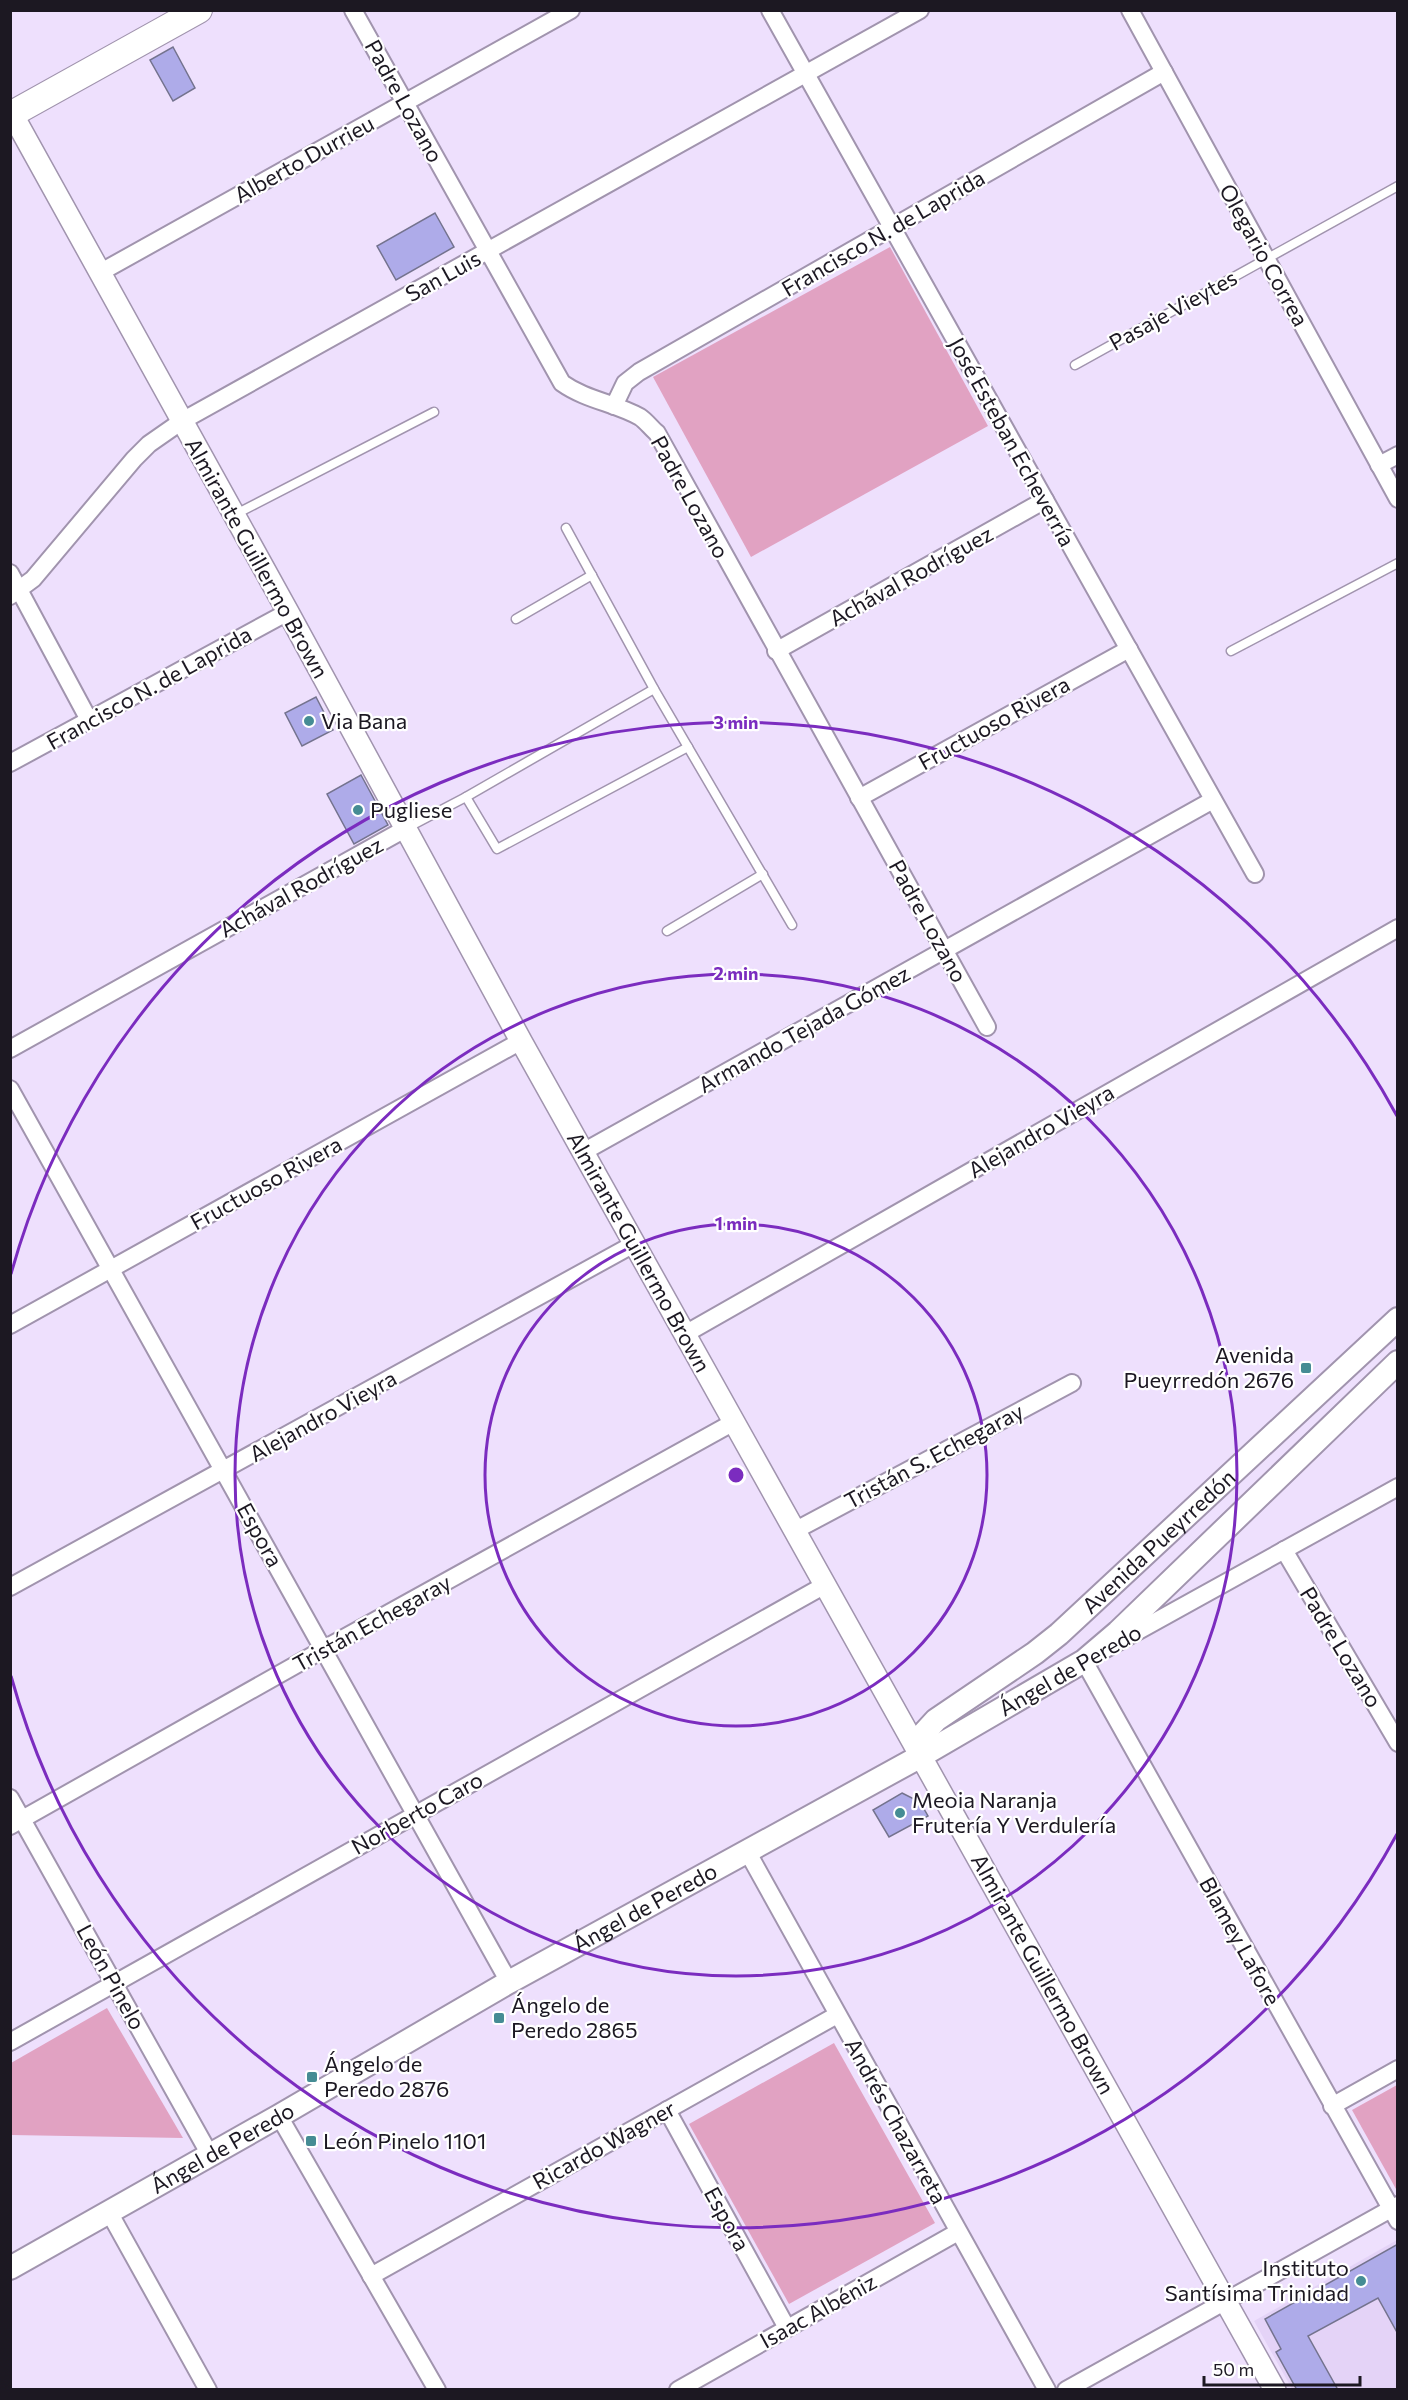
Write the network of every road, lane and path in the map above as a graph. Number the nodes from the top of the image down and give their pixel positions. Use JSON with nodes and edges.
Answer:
{"nodes":[{"id":1,"x":353,"y":10,"type":"edge"},
{"id":2,"x":571,"y":10,"type":"edge"},
{"id":3,"x":770,"y":10,"type":"edge"},
{"id":4,"x":920,"y":10,"type":"edge"},
{"id":5,"x":1130,"y":10,"type":"edge"},
{"id":6,"x":192,"y":12,"type":"edge"},
{"id":7,"x":1164,"y":72,"type":"junction"},
{"id":8,"x":806,"y":74,"type":"junction"},
{"id":9,"x":406,"y":102,"type":"junction"},
{"id":10,"x":11,"y":113,"type":"edge"},
{"id":11,"x":1398,"y":186,"type":"edge"},
{"id":12,"x":892,"y":228,"type":"junction"},
{"id":13,"x":489,"y":251,"type":"junction"},
{"id":14,"x":1266,"y":259,"type":"junction"},
{"id":15,"x":100,"y":272,"type":"junction"},
{"id":16,"x":1075,"y":364,"type":"dead end"},
{"id":17,"x":614,"y":406,"type":"junction"},
{"id":18,"x":434,"y":412,"type":"dead end"},
{"id":19,"x":182,"y":421,"type":"junction"},
{"id":20,"x":1398,"y":455,"type":"edge"},
{"id":21,"x":1379,"y":465,"type":"junction"},
{"id":22,"x":1398,"y":499,"type":"edge"},
{"id":23,"x":1045,"y":500,"type":"junction"},
{"id":24,"x":234,"y":515,"type":"junction"},
{"id":25,"x":566,"y":528,"type":"dead end"},
{"id":26,"x":1398,"y":562,"type":"edge"},
{"id":27,"x":10,"y":573,"type":"edge"},
{"id":28,"x":592,"y":575,"type":"junction"},
{"id":29,"x":15,"y":593,"type":"edge"},
{"id":30,"x":288,"y":612,"type":"junction"},
{"id":31,"x":516,"y":619,"type":"dead end"},
{"id":32,"x":1128,"y":649,"type":"junction"},
{"id":33,"x":776,"y":651,"type":"junction"},
{"id":34,"x":1231,"y":651,"type":"dead end"},
{"id":35,"x":654,"y":689,"type":"junction"},
{"id":36,"x":89,"y":720,"type":"junction"},
{"id":37,"x":688,"y":747,"type":"junction"},
{"id":38,"x":10,"y":763,"type":"edge"},
{"id":39,"x":466,"y":797,"type":"junction"},
{"id":40,"x":859,"y":798,"type":"junction"},
{"id":41,"x":1213,"y":800,"type":"junction"},
{"id":42,"x":405,"y":829,"type":"junction"},
{"id":43,"x":763,"y":874,"type":"junction"},
{"id":44,"x":1255,"y":874,"type":"dead end"},
{"id":45,"x":792,"y":925,"type":"dead end"},
{"id":46,"x":1398,"y":928,"type":"edge"},
{"id":47,"x":667,"y":931,"type":"dead end"},
{"id":48,"x":944,"y":950,"type":"junction"},
{"id":49,"x":987,"y":1027,"type":"dead end"},
{"id":50,"x":521,"y":1041,"type":"junction"},
{"id":51,"x":10,"y":1049,"type":"edge"},
{"id":52,"x":10,"y":1089,"type":"edge"},
{"id":53,"x":583,"y":1152,"type":"junction"},
{"id":54,"x":634,"y":1244,"type":"junction"},
{"id":55,"x":111,"y":1269,"type":"junction"},
{"id":56,"x":1398,"y":1319,"type":"edge"},
{"id":57,"x":10,"y":1325,"type":"edge"},
{"id":58,"x":685,"y":1334,"type":"junction"},
{"id":59,"x":1398,"y":1362,"type":"edge"},
{"id":60,"x":1072,"y":1383,"type":"dead end"},
{"id":61,"x":734,"y":1422,"type":"junction"},
{"id":62,"x":224,"y":1470,"type":"junction"},
{"id":63,"x":1398,"y":1487,"type":"edge"},
{"id":64,"x":796,"y":1530,"type":"junction"},
{"id":65,"x":1284,"y":1550,"type":"junction"},
{"id":66,"x":825,"y":1585,"type":"junction"},
{"id":67,"x":10,"y":1587,"type":"edge"},
{"id":68,"x":324,"y":1649,"type":"junction"},
{"id":69,"x":1084,"y":1661,"type":"junction"},
{"id":70,"x":1398,"y":1743,"type":"edge"},
{"id":71,"x":921,"y":1756,"type":"junction"},
{"id":72,"x":10,"y":1798,"type":"edge"},
{"id":73,"x":415,"y":1813,"type":"junction"},
{"id":74,"x":16,"y":1823,"type":"edge"},
{"id":75,"x":747,"y":1851,"type":"junction"},
{"id":76,"x":509,"y":1982,"type":"junction"},
{"id":77,"x":115,"y":1984,"type":"junction"},
{"id":78,"x":837,"y":2015,"type":"junction"},
{"id":79,"x":10,"y":2042,"type":"edge"},
{"id":80,"x":1398,"y":2069,"type":"edge"},
{"id":81,"x":1332,"y":2106,"type":"junction"},
{"id":82,"x":667,"y":2110,"type":"junction"},
{"id":83,"x":279,"y":2116,"type":"junction"},
{"id":84,"x":210,"y":2156,"type":"junction"},
{"id":85,"x":1395,"y":2211,"type":"edge"},
{"id":86,"x":109,"y":2212,"type":"junction"},
{"id":87,"x":958,"y":2232,"type":"junction"},
{"id":88,"x":10,"y":2268,"type":"edge"},
{"id":89,"x":371,"y":2276,"type":"junction"},
{"id":90,"x":1226,"y":2300,"type":"junction"},
{"id":91,"x":787,"y":2328,"type":"junction"},
{"id":92,"x":202,"y":2388,"type":"edge"},
{"id":93,"x":437,"y":2390,"type":"edge"},
{"id":94,"x":678,"y":2390,"type":"edge"},
{"id":95,"x":1047,"y":2390,"type":"edge"},
{"id":96,"x":1066,"y":2390,"type":"edge"},
{"id":97,"x":1275,"y":2390,"type":"edge"}],
"edges":[{"from":1,"to":9,"type":"street","name":"Padre Lozano"},
{"from":2,"to":9,"type":"street","name":"Alberto Durrieu"},
{"from":3,"to":8,"type":"street","name":"José Esteban Echeverría"},
{"from":4,"to":8,"type":"street","name":"San Luis"},
{"from":5,"to":7,"type":"street","name":"Olegario Correa"},
{"from":6,"to":10,"type":"main road"},
{"from":7,"to":12,"type":"street","name":"Francisco N. de Laprida"},
{"from":7,"to":14,"type":"street","name":"Olegario Correa"},
{"from":8,"to":12,"type":"street","name":"José Esteban Echeverría"},
{"from":8,"to":13,"type":"street","name":"San Luis"},
{"from":9,"to":13,"type":"street","name":"Padre Lozano"},
{"from":9,"to":15,"type":"street","name":"Alberto Durrieu"},
{"from":10,"to":15,"type":"street","name":"Almirante Guillermo Brown"},
{"from":11,"to":14,"type":"lane","name":"Pasaje Vieytes"},
{"from":12,"to":17,"type":"street","name":"Francisco N. de Laprida"},
{"from":12,"to":23,"type":"street","name":"José Esteban Echeverría"},
{"from":13,"to":17,"type":"street","name":"Padre Lozano"},
{"from":13,"to":19,"type":"street","name":"San Luis"},
{"from":14,"to":16,"type":"lane","name":"Pasaje Vieytes"},
{"from":14,"to":21,"type":"street","name":"Olegario Correa"},
{"from":15,"to":19,"type":"street","name":"Almirante Guillermo Brown"},
{"from":17,"to":33,"type":"street","name":"Padre Lozano"},
{"from":18,"to":24,"type":"lane"},
{"from":19,"to":24,"type":"street","name":"Almirante Guillermo Brown"},
{"from":19,"to":29,"type":"street","name":"San Luis"},
{"from":20,"to":21,"type":"street"},
{"from":21,"to":22,"type":"street","name":"Olegario Correa"},
{"from":23,"to":32,"type":"street","name":"José Esteban Echeverría"},
{"from":23,"to":33,"type":"street","name":"Achával Rodríguez"},
{"from":24,"to":30,"type":"street","name":"Almirante Guillermo Brown"},
{"from":25,"to":28,"type":"lane"},
{"from":26,"to":34,"type":"lane"},
{"from":27,"to":29,"type":"street"},
{"from":28,"to":31,"type":"lane"},
{"from":28,"to":35,"type":"lane"},
{"from":29,"to":36,"type":"street"},
{"from":30,"to":36,"type":"street","name":"Francisco N. de Laprida"},
{"from":30,"to":42,"type":"street","name":"Almirante Guillermo Brown"},
{"from":32,"to":40,"type":"street","name":"Fructuoso Rivera"},
{"from":32,"to":41,"type":"street","name":"José Esteban Echeverría"},
{"from":33,"to":40,"type":"street","name":"Padre Lozano"},
{"from":35,"to":37,"type":"lane"},
{"from":35,"to":39,"type":"lane","name":"Achával Rodríguez"},
{"from":36,"to":38,"type":"street","name":"Francisco N. de Laprida"},
{"from":37,"to":39,"type":"lane"},
{"from":37,"to":43,"type":"lane"},
{"from":39,"to":42,"type":"lane","name":"Achával Rodríguez"},
{"from":40,"to":48,"type":"street","name":"Padre Lozano"},
{"from":41,"to":44,"type":"street","name":"José Esteban Echeverría"},
{"from":41,"to":48,"type":"street","name":"Armando Tejada Gómez"},
{"from":42,"to":50,"type":"street","name":"Almirante Guillermo Brown"},
{"from":42,"to":51,"type":"street","name":"Achával Rodríguez"},
{"from":43,"to":45,"type":"lane"},
{"from":43,"to":47,"type":"lane"},
{"from":46,"to":58,"type":"street","name":"Alejandro Vieyra"},
{"from":48,"to":49,"type":"street","name":"Padre Lozano"},
{"from":48,"to":53,"type":"street","name":"Armando Tejada Gómez"},
{"from":50,"to":53,"type":"street","name":"Almirante Guillermo Brown"},
{"from":50,"to":55,"type":"street","name":"Fructuoso Rivera"},
{"from":52,"to":55,"type":"street","name":"Espora"},
{"from":53,"to":54,"type":"street","name":"Almirante Guillermo Brown"},
{"from":54,"to":58,"type":"street","name":"Almirante Guillermo Brown"},
{"from":54,"to":62,"type":"street","name":"Alejandro Vieyra"},
{"from":55,"to":57,"type":"street","name":"Fructuoso Rivera"},
{"from":55,"to":62,"type":"street","name":"Espora"},
{"from":56,"to":71,"type":"main road","name":"Avenida Pueyrredón"},
{"from":58,"to":61,"type":"street","name":"Almirante Guillermo Brown"},
{"from":59,"to":69,"type":"main road","name":"Avenida Pueyrredón"},
{"from":60,"to":64,"type":"street","name":"Tristán S. Echegaray"},
{"from":61,"to":64,"type":"street","name":"Almirante Guillermo Brown"},
{"from":61,"to":68,"type":"street","name":"Tristán Echegaray"},
{"from":62,"to":67,"type":"street","name":"Alejandro Vieyra"},
{"from":62,"to":68,"type":"street","name":"Espora"},
{"from":63,"to":65,"type":"street","name":"Ángel de Peredo"},
{"from":64,"to":66,"type":"street","name":"Almirante Guillermo Brown"},
{"from":65,"to":69,"type":"street","name":"Ángel de Peredo"},
{"from":65,"to":70,"type":"street","name":"Padre Lozano"},
{"from":66,"to":71,"type":"street","name":"Almirante Guillermo Brown"},
{"from":66,"to":73,"type":"street","name":"Norberto Caro"},
{"from":68,"to":73,"type":"street","name":"Espora"},
{"from":68,"to":74,"type":"street","name":"Tristán Echegaray"},
{"from":69,"to":71,"type":"main road","name":"Ángel de Peredo"},
{"from":69,"to":81,"type":"street","name":"Blamey Lafore"},
{"from":71,"to":75,"type":"main road","name":"Ángel de Peredo"},
{"from":71,"to":90,"type":"street","name":"Almirante Guillermo Brown"},
{"from":72,"to":74,"type":"street","name":"León Pinelo"},
{"from":73,"to":76,"type":"street","name":"Espora"},
{"from":73,"to":77,"type":"street","name":"Norberto Caro"},
{"from":74,"to":77,"type":"street","name":"León Pinelo"},
{"from":75,"to":76,"type":"main road","name":"Ángel de Peredo"},
{"from":75,"to":78,"type":"street","name":"Andrés Chazarreta"},
{"from":76,"to":83,"type":"main road","name":"Ángel de Peredo"},
{"from":77,"to":79,"type":"street","name":"Norberto Caro"},
{"from":77,"to":84,"type":"street","name":"León Pinelo"},
{"from":78,"to":82,"type":"street","name":"Ricardo Wagner"},
{"from":78,"to":87,"type":"street","name":"Andrés Chazarreta"},
{"from":80,"to":81,"type":"street"},
{"from":81,"to":85,"type":"street","name":"Blamey Lafore"},
{"from":82,"to":89,"type":"street","name":"Ricardo Wagner"},
{"from":82,"to":91,"type":"street","name":"Espora"},
{"from":83,"to":84,"type":"main road","name":"Ángel de Peredo"},
{"from":83,"to":89,"type":"street"},
{"from":84,"to":86,"type":"main road","name":"Ángel de Peredo"},
{"from":85,"to":90,"type":"street"},
{"from":86,"to":88,"type":"main road","name":"Ángel de Peredo"},
{"from":86,"to":92,"type":"street"},
{"from":87,"to":91,"type":"street","name":"Isaac Albéniz"},
{"from":87,"to":95,"type":"street","name":"Andrés Chazarreta"},
{"from":89,"to":93,"type":"street"},
{"from":90,"to":96,"type":"street"},
{"from":90,"to":97,"type":"street","name":"Almirante Guillermo Brown"},
{"from":91,"to":94,"type":"street","name":"Isaac Albéniz"}]}
